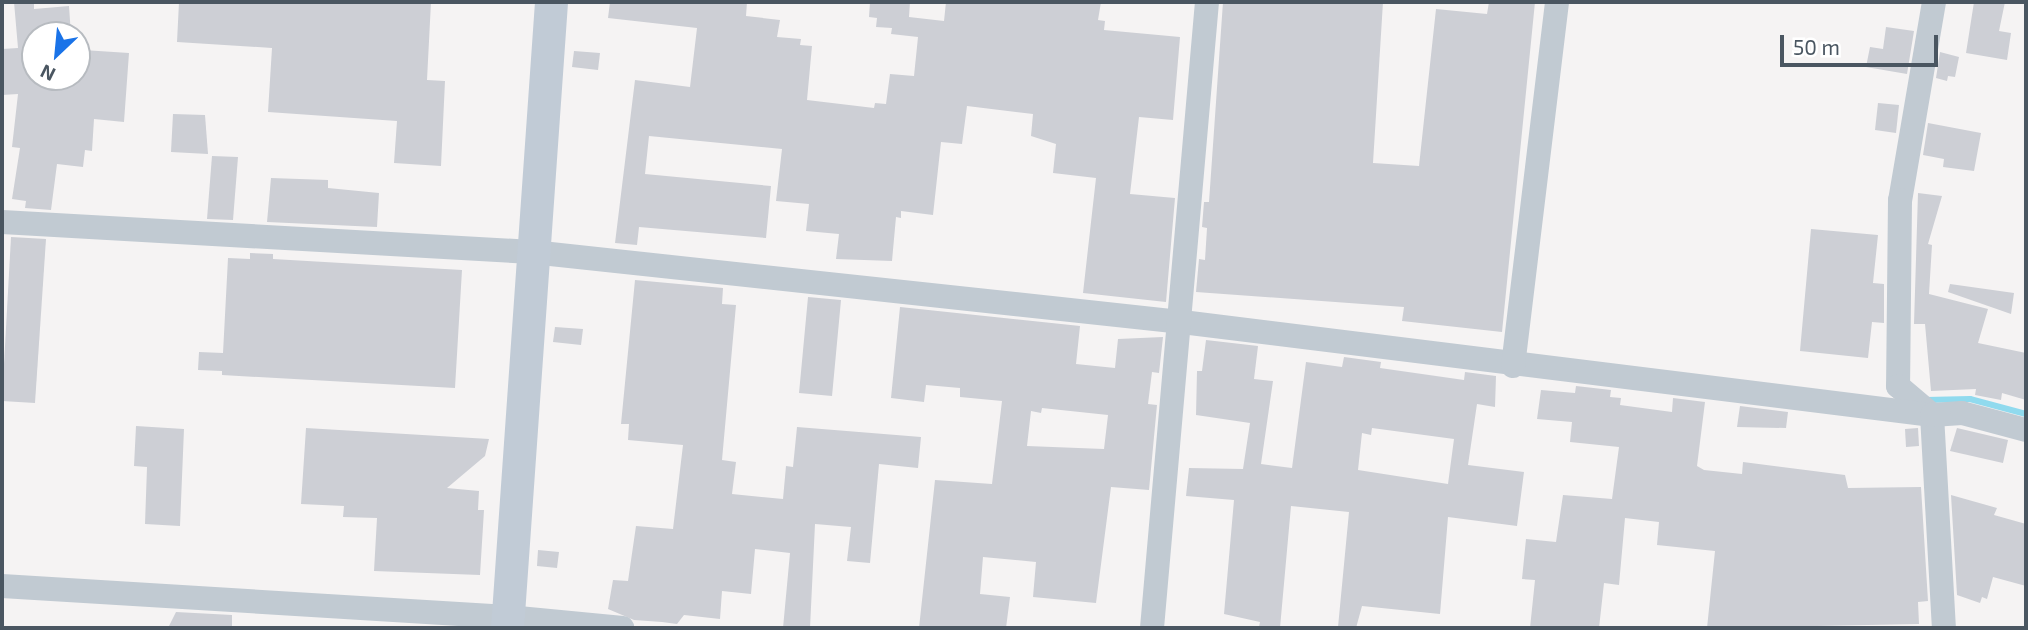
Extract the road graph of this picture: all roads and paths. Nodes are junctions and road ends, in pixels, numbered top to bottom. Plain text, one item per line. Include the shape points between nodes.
1 (551, 2) edge
2 (1207, 2) edge
3 (1557, 2) edge
4 (1934, 2) edge
5 (2, 222) edge
6 (532, 252) junction
7 (1182, 322) junction
8 (1513, 366) junction
9 (1932, 415) junction
10 (2026, 430) edge
11 (2, 586) edge
12 (508, 622) edge
13 (622, 628) edge
14 (1152, 628) edge
15 (1944, 628) edge

1 - 6 street
2 - 7 street
3 - 8 street
4 - 9 street via 1900,200 1898,264 1898,386
5 - 6 street
6 - 7 street
6 - 12 street
7 - 8 street
7 - 14 street
8 - 9 street
9 - 10 street via 1962,413
9 - 15 street
11 - 12 street
12 - 13 street

